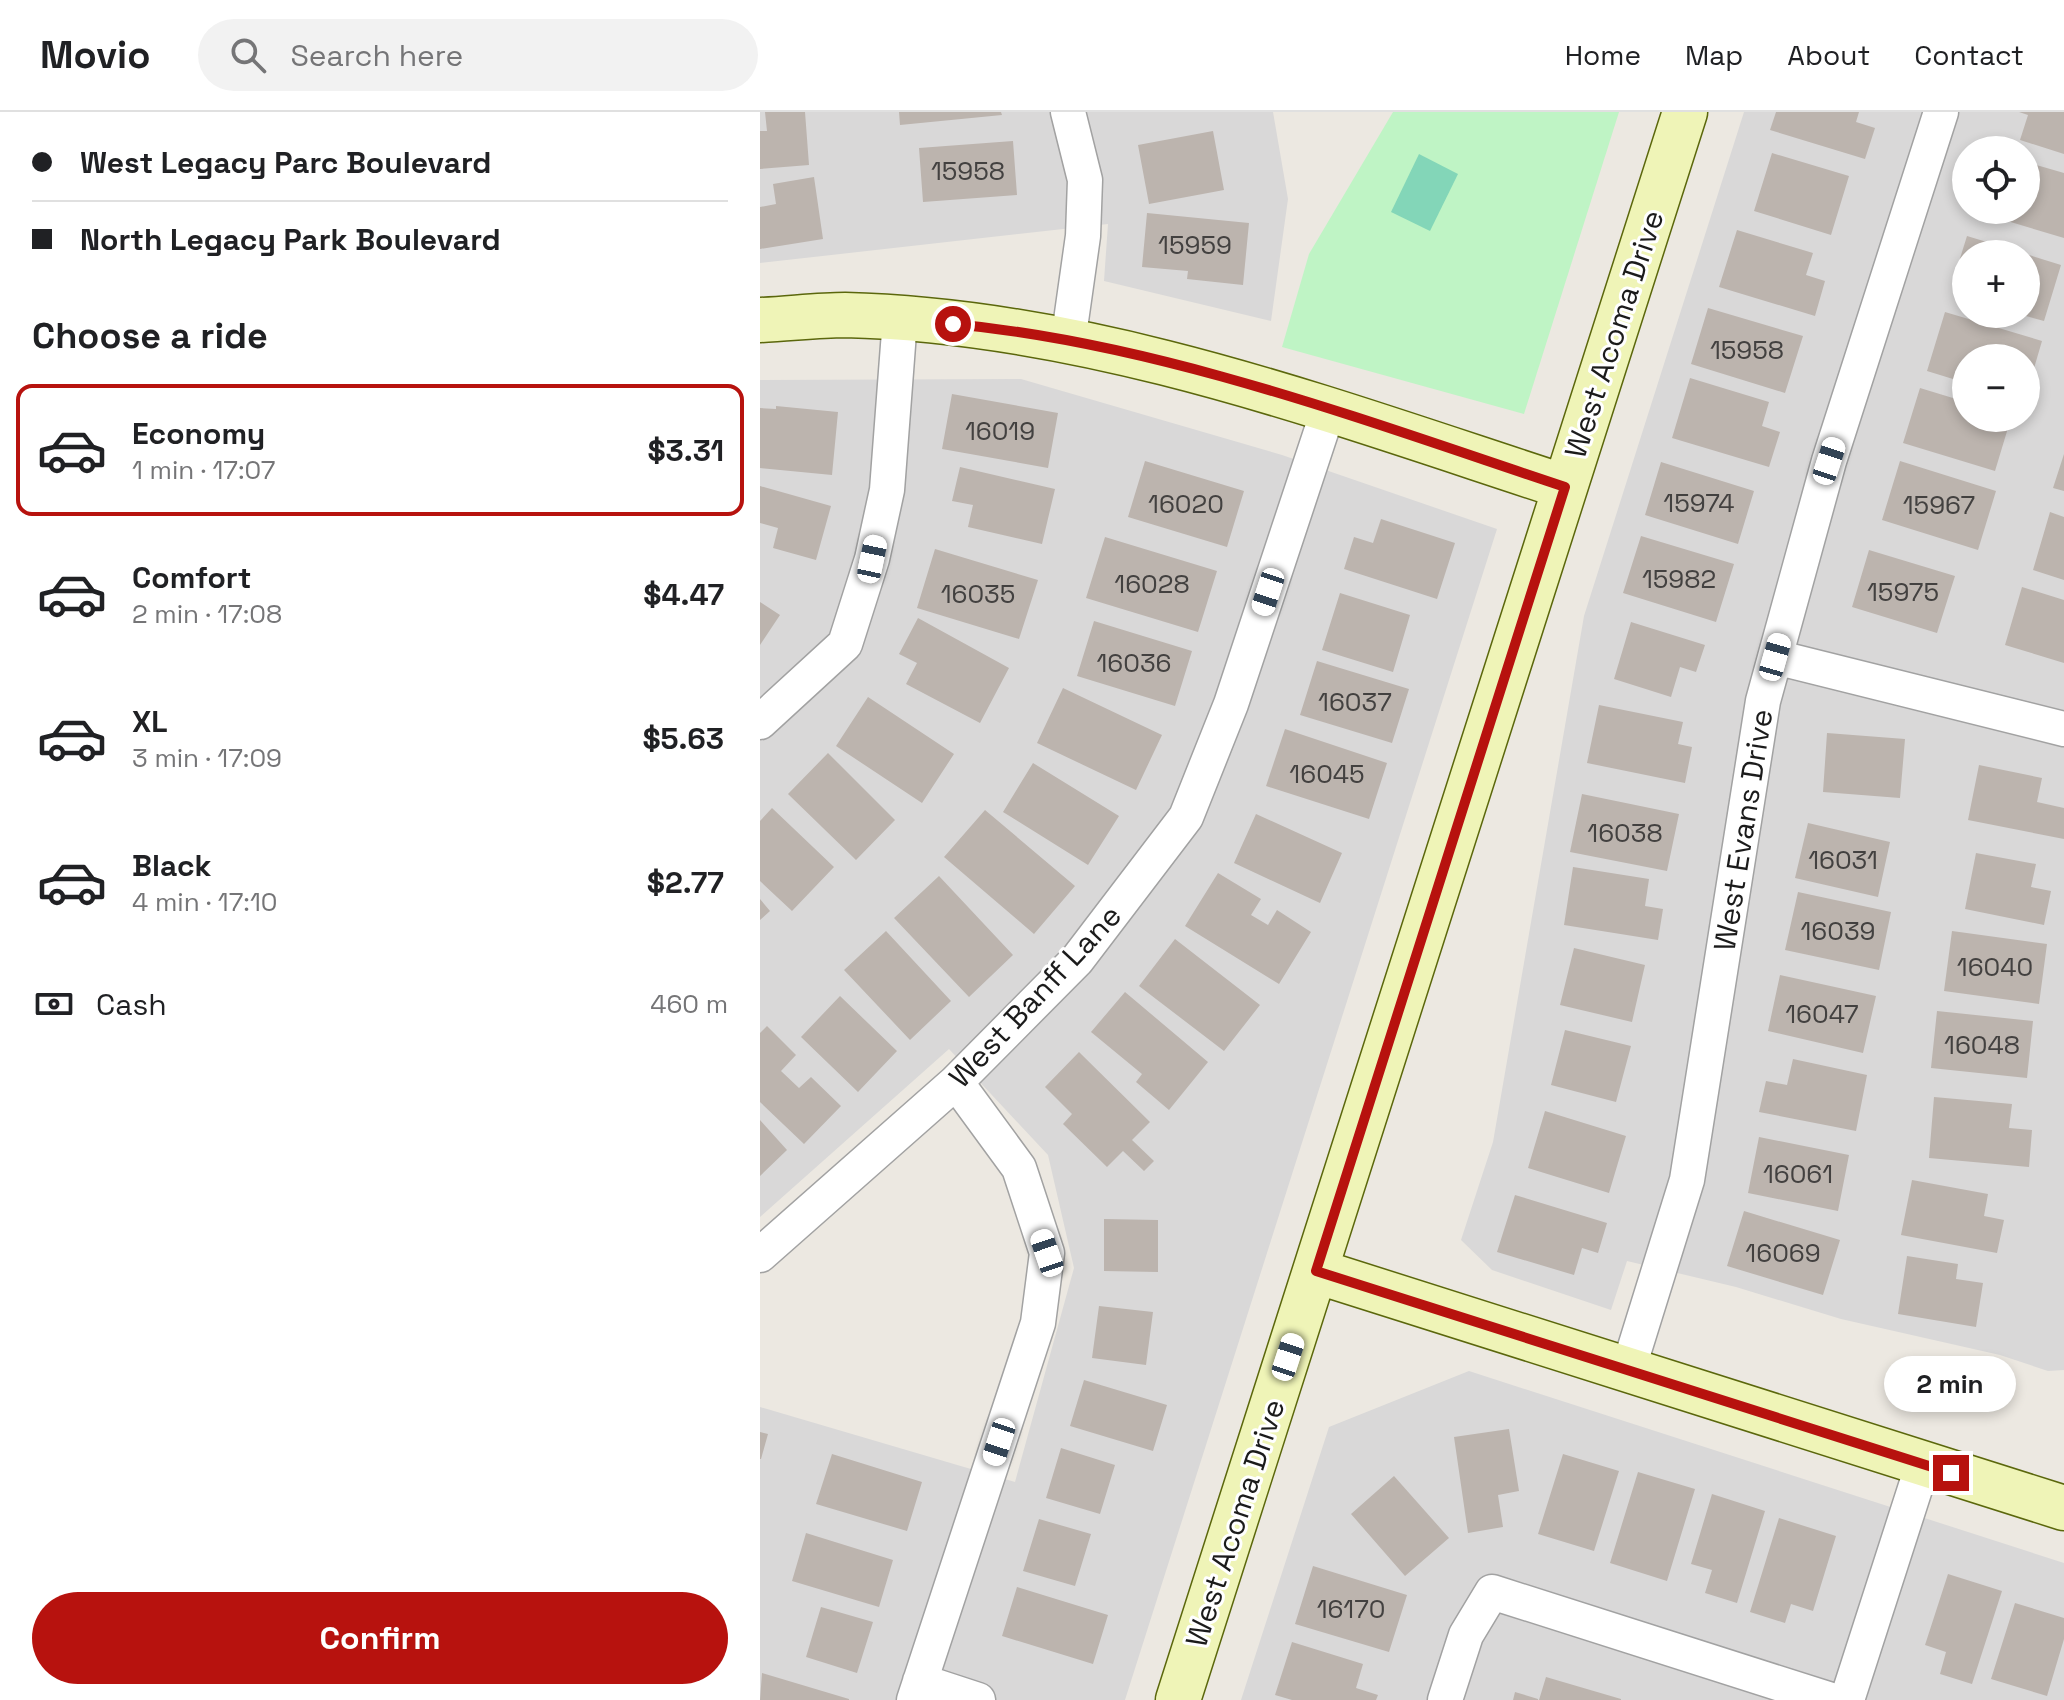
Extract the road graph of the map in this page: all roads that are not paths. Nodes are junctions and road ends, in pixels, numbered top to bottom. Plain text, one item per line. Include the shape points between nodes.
1 (1068, 112) edge
2 (1685, 112) edge
3 (1941, 112) edge
4 (900, 319) junction
5 (760, 320) edge
6 (1068, 342) junction
7 (1328, 411) junction
8 (1565, 487) junction
9 (1775, 657) junction
10 (760, 722) edge
11 (2064, 729) edge
12 (956, 1082) junction
13 (760, 1255) edge
14 (1316, 1271) junction
15 (1628, 1370) junction
16 (1923, 1464) junction
17 (2064, 1508) edge
18 (917, 1690) edge
19 (978, 1700) edge
20 (1178, 1700) edge
21 (1445, 1700) edge
22 (1831, 1700) edge
23 (1847, 1700) edge

1 - 6 street via 1085,180
2 - 8 street, West Acoma Drive
3 - 9 street, West Evans Drive via 1829,461
4 - 5 street via 843,315
4 - 6 street via 1006,329
4 - 10 street via 887,490 845,644
6 - 7 street via 1162,362
7 - 8 street
7 - 12 street, West Banff Lane via 1231,704 1186,817 1077,960
8 - 14 street, West Acoma Drive
9 - 11 street
9 - 15 street, West Evans Drive via 1763,701 1687,1180
12 - 13 street, West Banff Lane
12 - 18 street via 1019,1168 1047,1253 1038,1323
14 - 15 street
14 - 20 street, West Acoma Drive
15 - 16 street
16 - 17 street
16 - 23 street
18 - 19 street
21 - 22 street via 1466,1635 1492,1592

